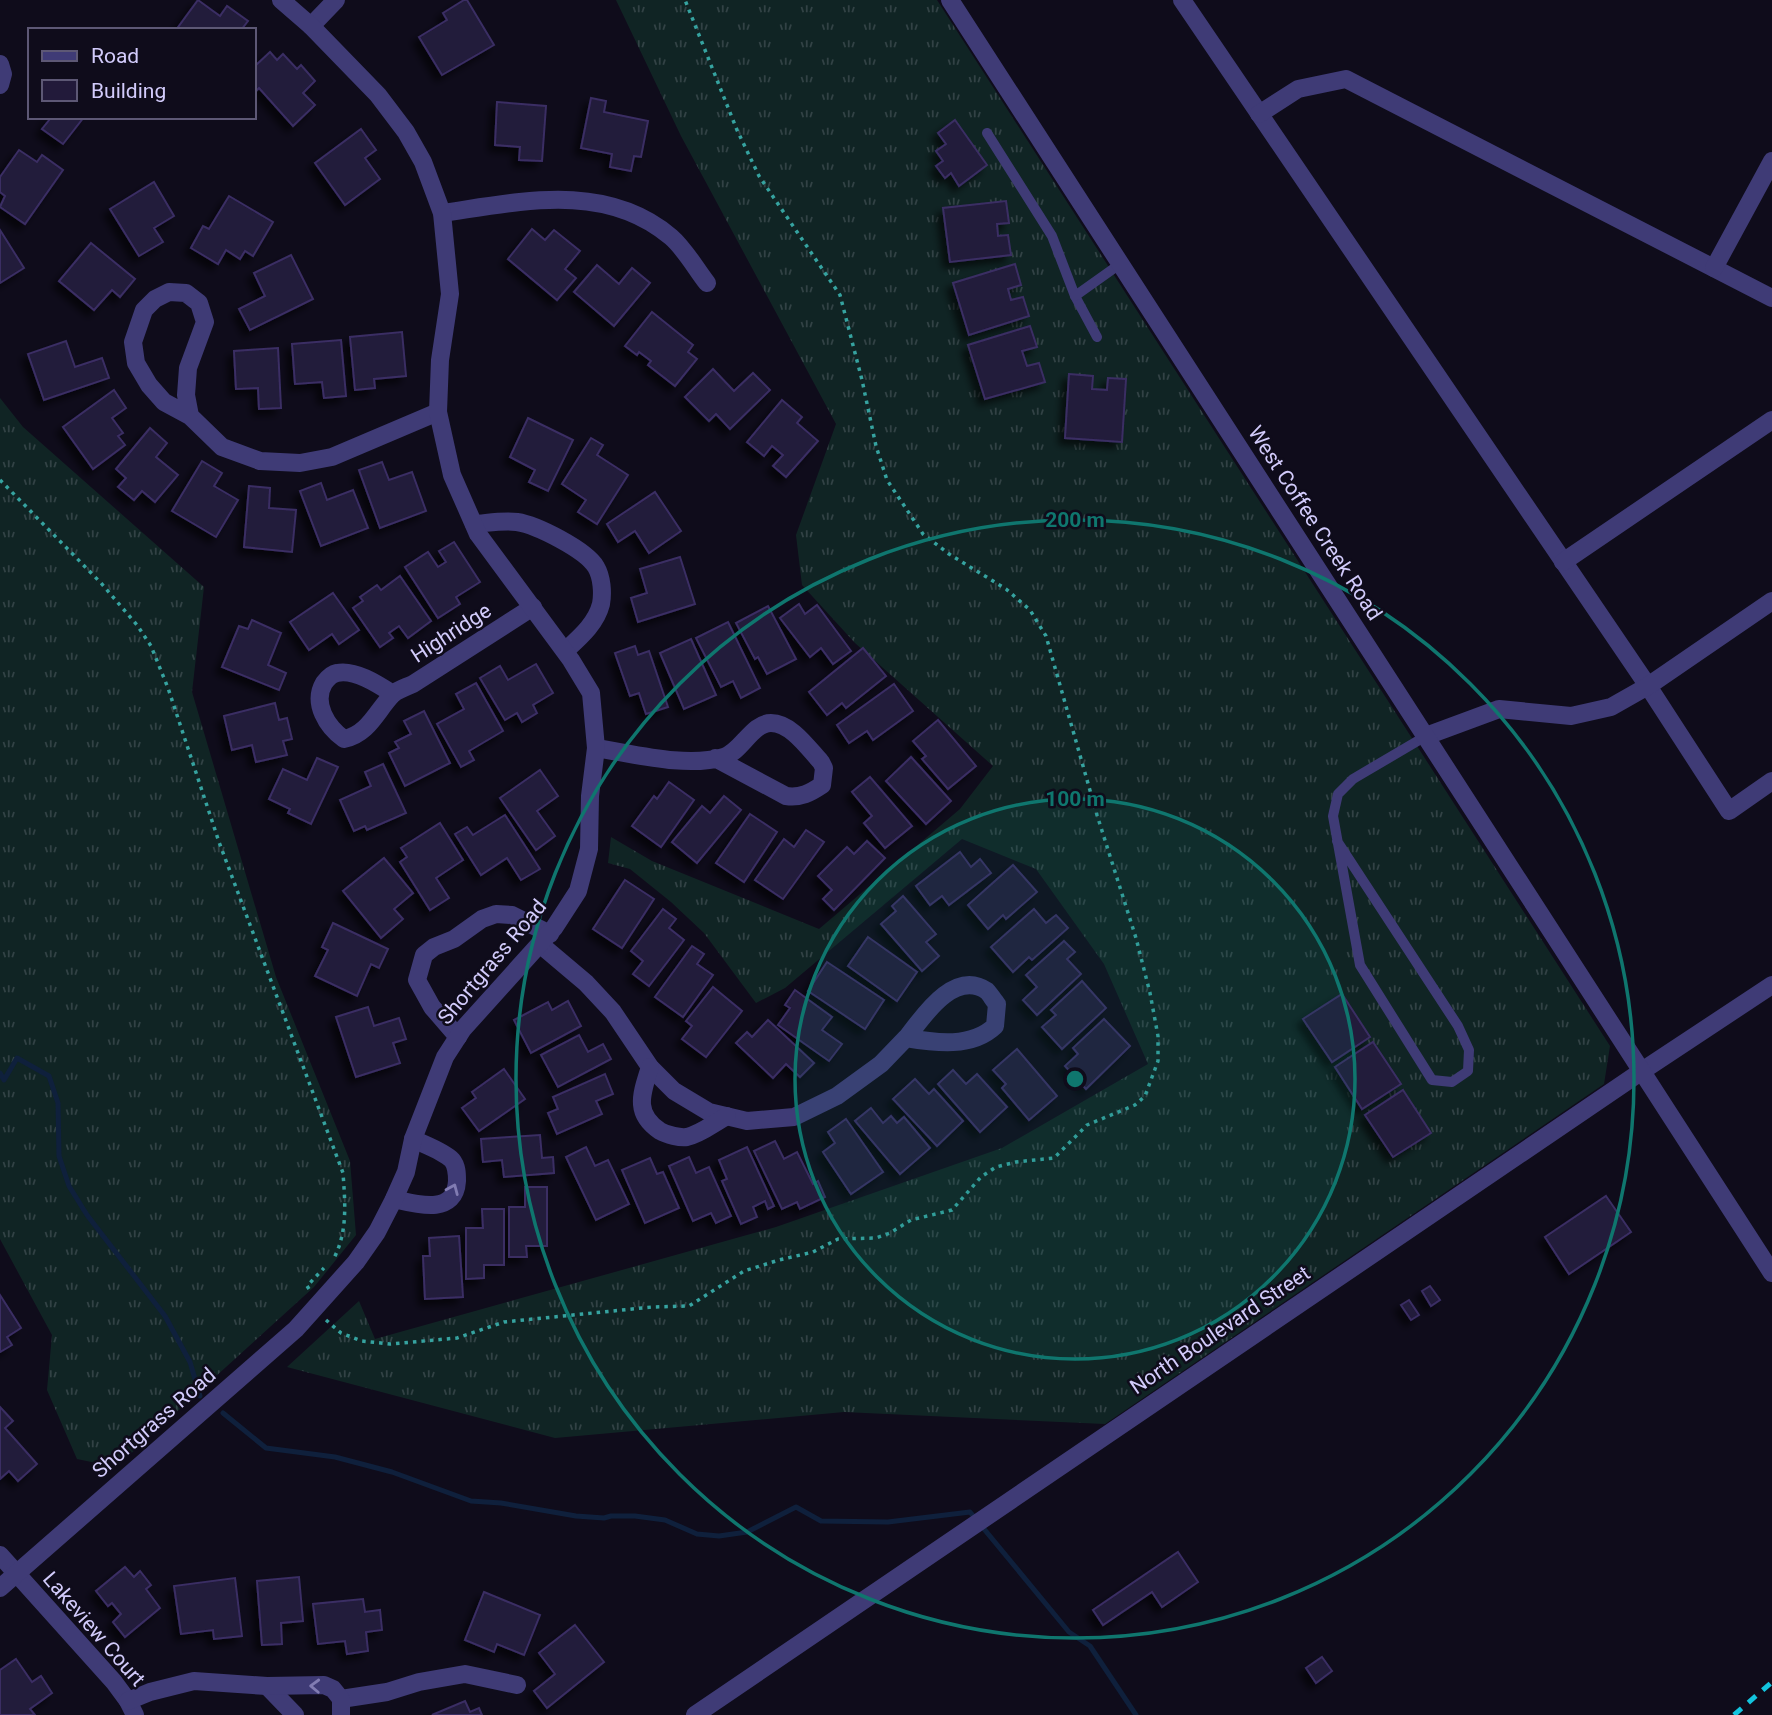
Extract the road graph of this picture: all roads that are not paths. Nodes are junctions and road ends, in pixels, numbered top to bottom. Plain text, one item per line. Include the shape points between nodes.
1 (281, 0) edge
2 (336, 0) edge
3 (950, 0) edge
4 (1182, 0) edge
5 (311, 26) junction
6 (0, 64) edge
7 (0, 85) edge
8 (1259, 114) junction
9 (987, 133) dead end
10 (1772, 161) edge
11 (442, 213) junction
12 (1120, 264) junction
13 (1714, 268) junction
14 (707, 284) dead end
15 (1075, 296) junction
16 (1772, 298) edge
17 (1097, 337) dead end
18 (438, 412) junction
19 (190, 416) junction
20 (1772, 419) edge
21 (474, 524) junction
22 (1563, 562) junction
23 (1772, 601) edge
24 (533, 607) junction
25 (565, 651) junction
26 (1648, 686) junction
27 (393, 694) dead end
28 (1426, 736) junction
29 (596, 748) junction
30 (715, 758) junction
31 (1772, 781) edge
32 (1337, 841) junction
33 (546, 939) junction
34 (1772, 985) edge
35 (458, 1037) junction
36 (906, 1038) junction
37 (650, 1067) junction
38 (1642, 1071) junction
39 (727, 1116) junction
40 (414, 1139) junction
41 (394, 1199) junction
42 (1772, 1273) edge
43 (0, 1555) edge
44 (16, 1574) junction
45 (0, 1588) edge
46 (517, 1685) dead end
47 (267, 1686) junction
48 (341, 1707) edge
49 (132, 1708) edge
50 (295, 1715) edge
51 (695, 1715) edge

1 - 5 street, Shortgrass Road
2 - 5 street
3 - 12 street, West Coffee Creek Road
4 - 8 street
5 - 11 street, Shortgrass Road via 378,95 406,132 424,162
6 - 7 street
8 - 13 street via 1298,89 1346,79
8 - 22 street
9 - 15 lane via 1052,236
10 - 13 street
11 - 14 street via 547,198 639,214 673,238
11 - 18 street, Shortgrass Road via 450,294
12 - 15 lane
12 - 28 street, West Coffee Creek Road
13 - 16 street
15 - 17 lane
18 - 19 street via 332,457 300,463 260,461 222,447
18 - 21 street, Shortgrass Road via 452,475
19 - 19 street via 164,402 135,363 133,342 144,310 169,292 186,293 199,303 205,322 188,368
20 - 22 street
21 - 24 street, Shortgrass Road
21 - 25 street via 531,525 587,557 596,568 602,585 601,605 591,625
22 - 26 street
23 - 26 street
24 - 25 street, Shortgrass Road
24 - 27 street, Highridge
25 - 29 street, Shortgrass Road via 591,693
26 - 28 street via 1598,710 1571,716 1499,709
26 - 31 street via 1729,811
28 - 32 lane via 1353,779 1339,794 1333,816
28 - 38 street, West Coffee Creek Road
29 - 30 street via 692,762
29 - 33 street, Shortgrass Road via 589,849 578,891
30 - 30 street via 727,756 759,727 783,725 821,761 822,785 810,793 786,796
32 - 32 lane via 1360,965 1432,1080 1452,1082 1468,1071 1469,1050 1458,1026
33 - 35 street, Shortgrass Road
33 - 35 street via 512,915 496,914 424,955 417,980 432,1007
33 - 37 street via 613,1012
34 - 38 street, North Boulevard Street
35 - 40 street, Shortgrass Road via 445,1057
36 - 36 street via 949,991 974,987 987,992 997,1004 995,1026 974,1041
36 - 39 street via 881,1064 837,1096 794,1117 747,1121
37 - 39 street via 674,1091 709,1112
37 - 39 street via 642,1094 643,1111 647,1121 664,1133 685,1138
38 - 42 street, West Coffee Creek Road
38 - 51 street, North Boulevard Street
40 - 41 street, Shortgrass Road
41 -> 40 street via 438,1205 446,1202 457,1186 452,1160
41 - 44 street, Shortgrass Road via 356,1262 296,1329
43 - 44 street, Lakeview Court
44 - 45 street, Shortgrass Road
44 - 49 street, Lakeview Court
46 - 48 street via 465,1674 419,1682
48 -> 47 street via 333,1689 324,1685
47 - 49 street via 194,1681 150,1692
47 - 50 street

